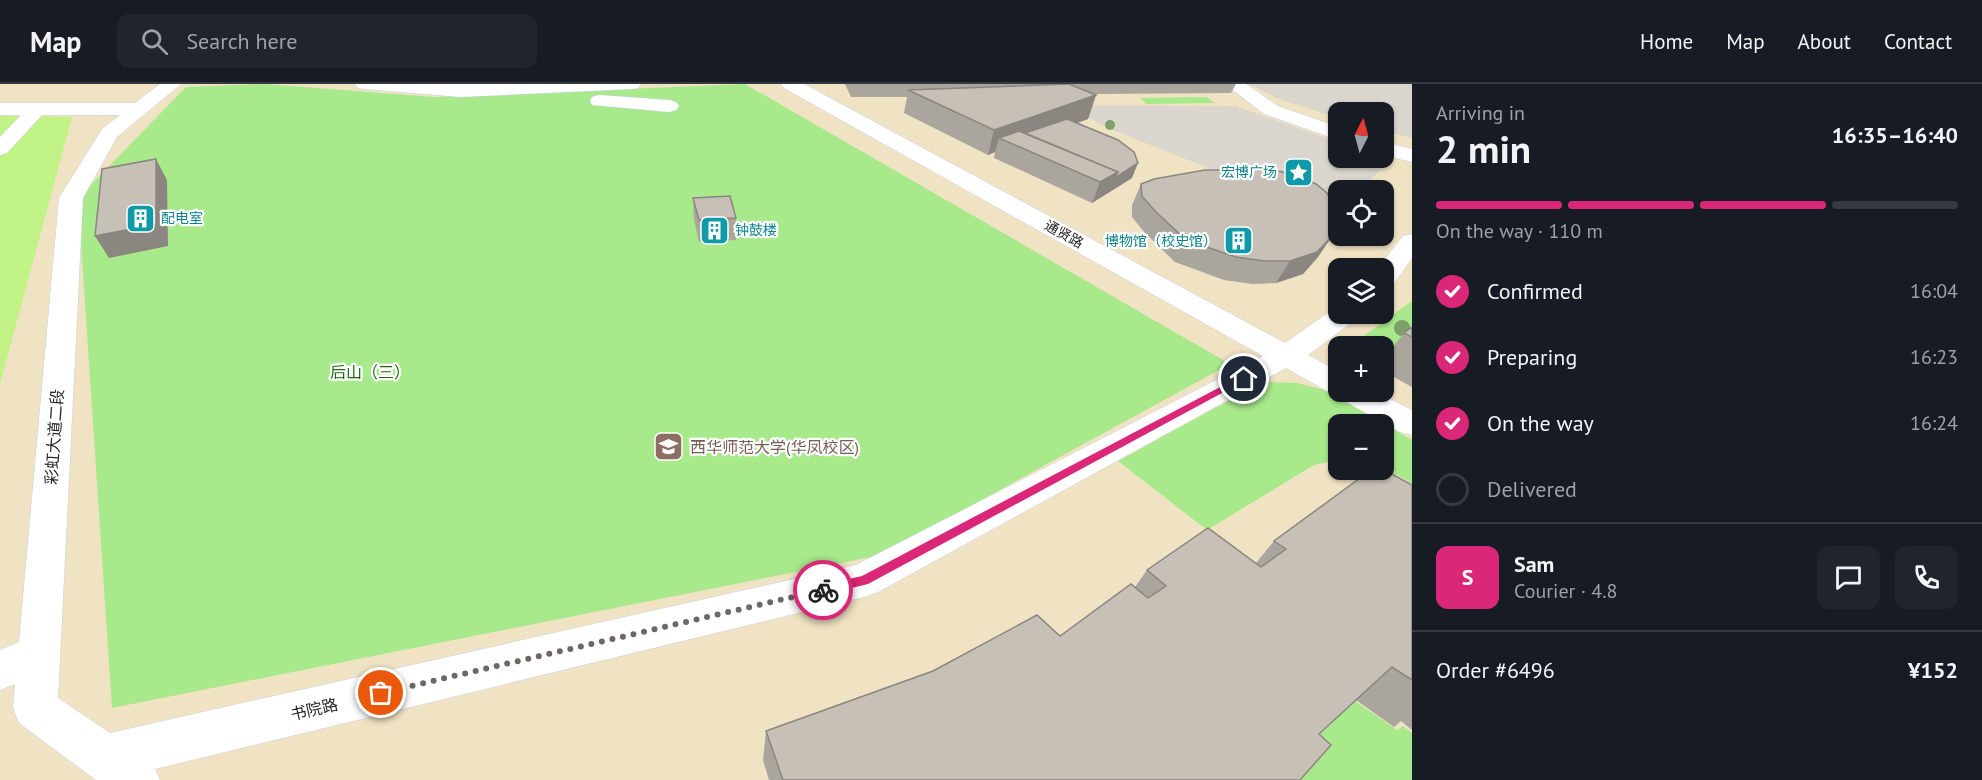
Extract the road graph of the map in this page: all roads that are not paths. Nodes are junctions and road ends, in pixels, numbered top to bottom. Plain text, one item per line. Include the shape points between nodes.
1 (172, 84) edge
2 (364, 84) edge
3 (632, 84) edge
4 (790, 84) edge
5 (1234, 84) edge
6 (460, 91) junction
7 (669, 106) dead end
8 (0, 109) edge
9 (139, 109) junction
10 (36, 110) junction
11 (1328, 130) edge
12 (0, 150) edge
13 (1394, 151) edge
14 (1412, 156) edge
15 (1412, 241) edge
16 (1394, 265) edge
17 (1331, 324) edge
18 (1286, 356) junction
19 (1328, 379) edge
20 (1371, 402) edge
21 (1412, 424) edge
22 (39, 654) junction
23 (0, 670) edge
24 (105, 758) junction
25 (136, 780) edge

1 - 9 street, 彩虹大道二段
2 - 6 street
3 - 6 street
4 - 18 street, 通贤路
5 - 11 street via 1271,110
6 - 7 street
8 - 10 street
9 - 10 street
9 - 22 street, 彩虹大道二段 via 109,133 70,198
10 - 12 street
13 - 14 street
15 - 16 street
17 - 18 street, 书院路
18 - 19 street, 通贤路
18 - 24 street, 书院路 via 864,580
20 - 21 street
22 - 23 street
22 - 24 street, 彩虹大道二段 via 35,708
24 - 25 street, 彩虹大道二段

